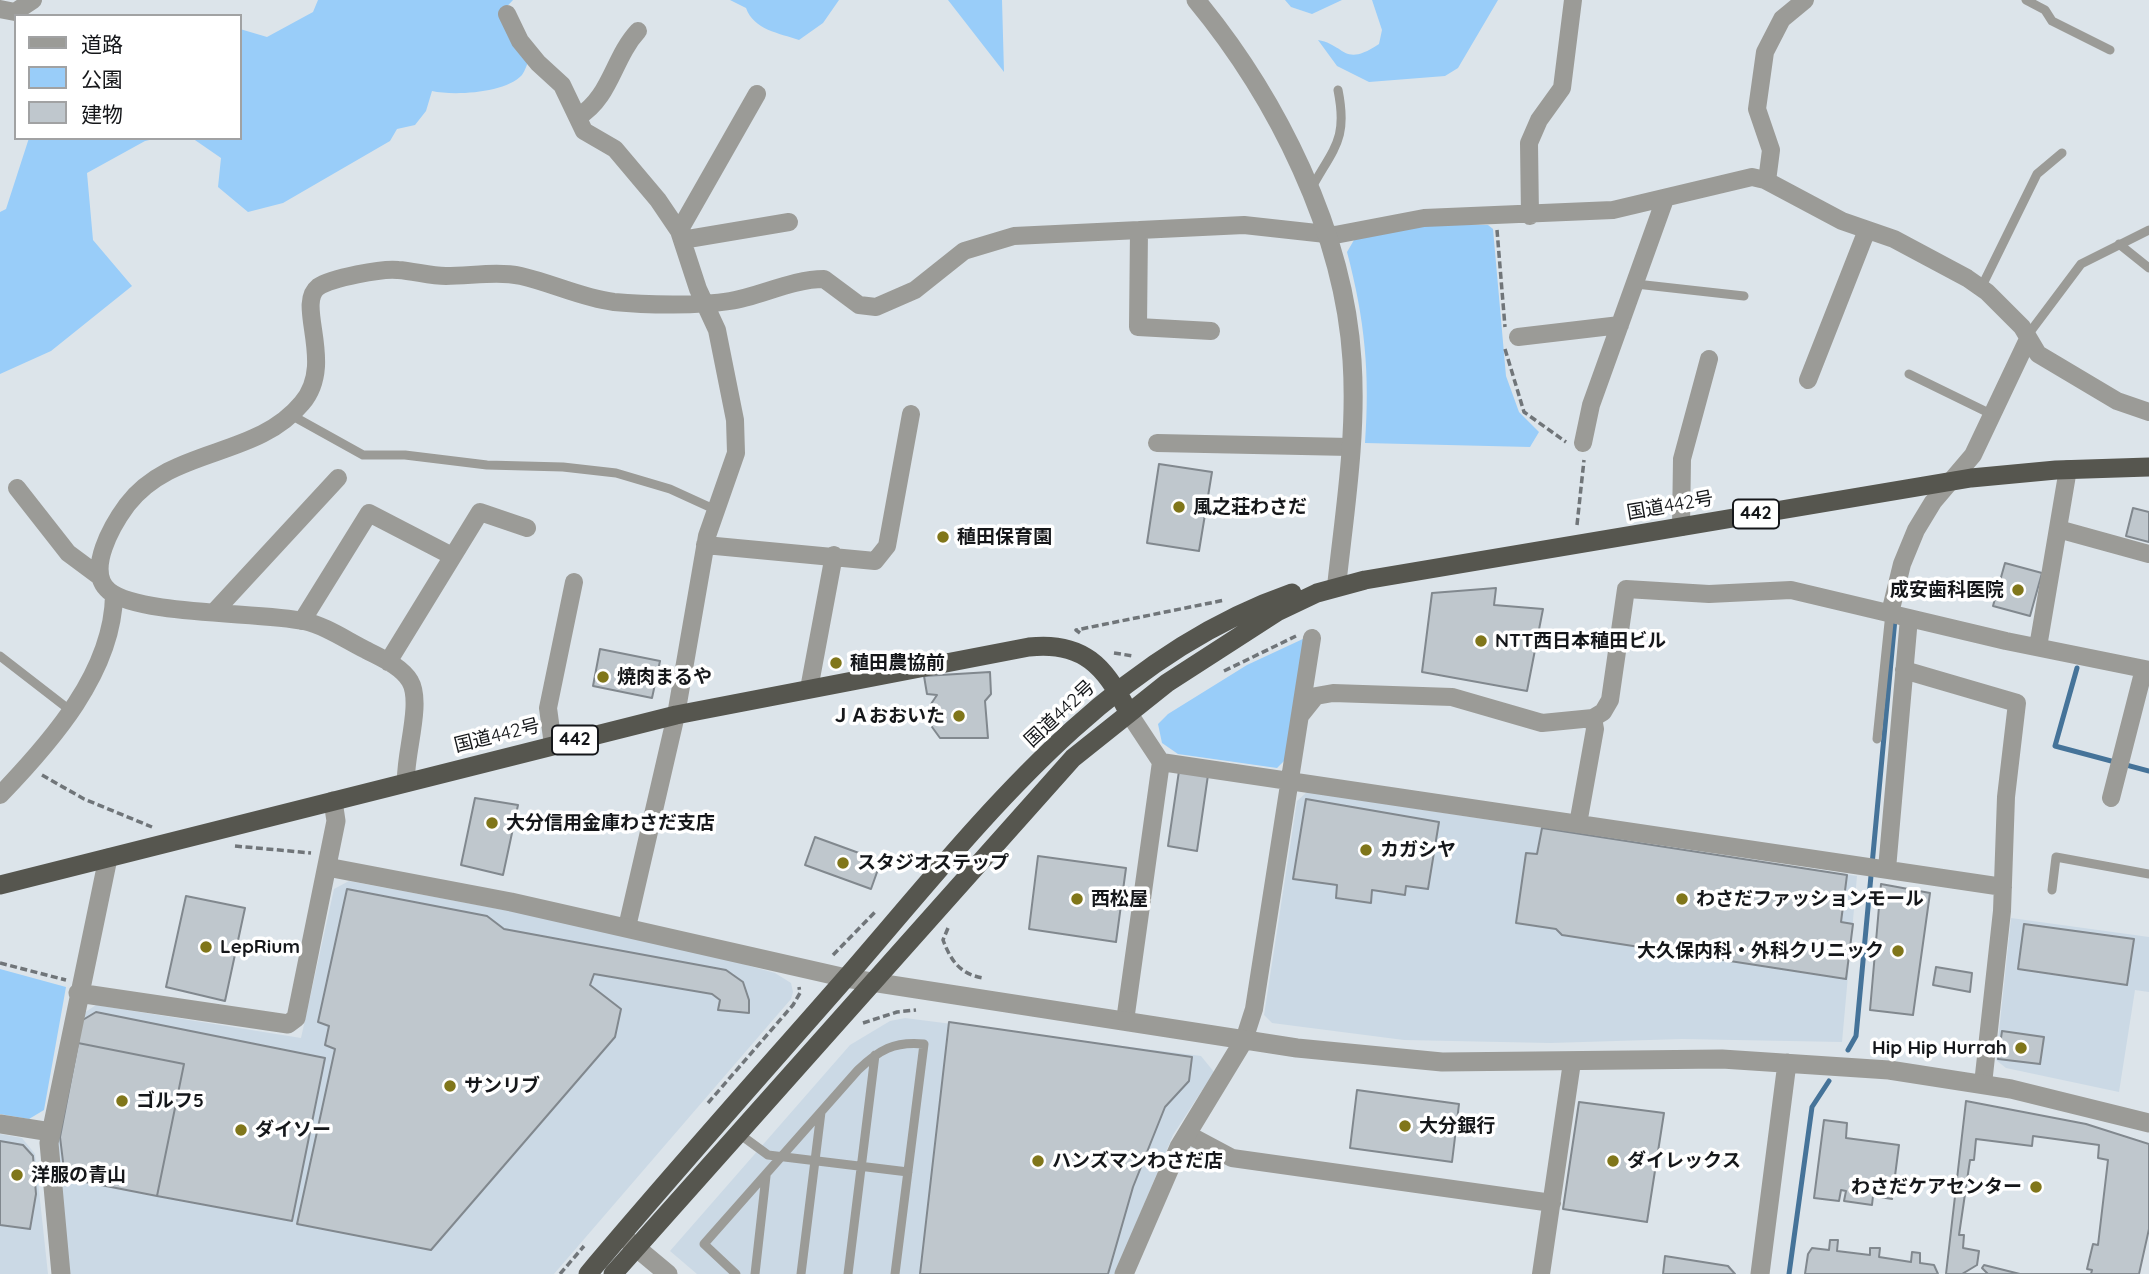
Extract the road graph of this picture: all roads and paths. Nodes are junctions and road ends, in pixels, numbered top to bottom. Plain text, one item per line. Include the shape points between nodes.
1 (33, 0) edge
2 (1196, 0) edge
3 (1573, 0) edge
4 (1805, 0) edge
5 (2026, 0) edge
6 (0, 9) edge
7 (507, 14) dead end
8 (638, 31) dead end
9 (2110, 50) dead end
10 (1338, 90) dead end
11 (757, 94) dead end
12 (578, 117) junction
13 (2062, 153) dead end
14 (1767, 181) junction
15 (1310, 191) junction
16 (1665, 199) junction
17 (1496, 216) junction
18 (1530, 216) junction
19 (789, 222) dead end
20 (1139, 230) junction
21 (1867, 230) junction
22 (2149, 230) edge
23 (1325, 235) junction
24 (680, 236) junction
25 (2119, 244) junction
26 (2149, 268) edge
27 (1636, 284) junction
28 (1981, 288) junction
29 (1744, 296) dead end
30 (704, 302) junction
31 (1620, 325) junction
32 (1210, 331) dead end
33 (1509, 336) junction
34 (2027, 337) junction
35 (1709, 359) dead end
36 (1909, 374) dead end
37 (1808, 380) dead end
38 (2149, 412) edge
39 (911, 414) dead end
40 (291, 415) junction
41 (1994, 415) junction
42 (1157, 443) dead end
43 (1350, 447) junction
44 (1580, 447) junction
45 (2149, 467) edge
46 (2068, 469) junction
47 (338, 478) dead end
48 (1950, 482) junction
49 (17, 488) dead end
50 (716, 510) junction
51 (1681, 527) junction
52 (527, 528) dead end
53 (2058, 529) junction
54 (705, 545) junction
55 (1576, 545) junction
56 (2149, 554) edge
57 (834, 555) junction
58 (452, 556) junction
59 (99, 576) junction
60 (1365, 580) junction
61 (574, 582) dead end
62 (1337, 582) junction
63 (114, 595) junction
64 (1236, 598) dead end
65 (215, 611) junction
66 (1890, 613) junction
67 (1909, 618) junction
68 (302, 621) junction
69 (1085, 636) dead end
70 (1306, 637) joint
71 (2038, 646) junction
72 (1111, 652) dead end
73 (0, 656) edge
74 (1119, 656) dead end
75 (388, 662) junction
76 (2147, 669) edge
77 (1904, 670) junction
78 (1222, 672) dead end
79 (809, 689) junction
80 (1118, 691) junction
81 (71, 711) junction
82 (1128, 712) junction
83 (676, 715) junction
84 (1300, 716) junction
85 (1593, 718) junction
86 (1877, 739) dead end
87 (553, 746) junction
88 (1161, 762) junction
89 (1289, 781) junction
90 (406, 783) junction
91 (0, 795) edge
92 (2111, 798) dead end
93 (333, 801) junction
94 (1578, 824) junction
95 (108, 858) junction
96 (327, 867) junction
97 (1887, 869) junction
98 (2149, 874) edge
99 (0, 885) edge
100 (2003, 887) junction
101 (2052, 890) dead end
102 (949, 925) dead end
103 (627, 927) junction
104 (0, 962) edge
105 (846, 978) junction
106 (990, 979) dead end
107 (798, 982) dead end
108 (873, 982) junction
109 (73, 987) junction
110 (1125, 1021) junction
111 (1244, 1040) junction
112 (875, 1055) junction
113 (1572, 1062) junction
114 (1787, 1063) junction
115 (1983, 1084) junction
116 (702, 1110) dead end
117 (821, 1112) junction
118 (2149, 1123) edge
119 (0, 1125) edge
120 (51, 1132) junction
121 (738, 1133) junction
122 (1187, 1134) junction
123 (782, 1157) junction
124 (815, 1161) junction
125 (861, 1167) junction
126 (908, 1172) junction
127 (766, 1176) junction
128 (1552, 1203) junction
129 (628, 1241) junction
130 (586, 1244) dead end
131 (61, 1274) edge
132 (561, 1274) edge
133 (588, 1274) edge
134 (613, 1274) edge
135 (668, 1274) edge
136 (736, 1274) edge
137 (755, 1274) edge
138 (802, 1274) edge
139 (848, 1274) edge
140 (895, 1274) edge
141 (1124, 1274) edge
142 (1541, 1274) edge
143 (1760, 1274) edge

1 - 6 street via 15,12
2 - 15 street via 1254,80
3 - 18 street via 1562,88 1535,127 1527,152
4 - 14 street via 1782,19 1762,62 1758,109 1771,150
5 - 9 lane via 2061,26
7 - 12 street via 532,56 562,85
8 - 12 street via 624,47 599,100
10 - 15 lane via 1343,132
11 - 24 street
12 - 24 street via 584,131 615,149 658,200
13 - 28 lane via 2037,174
14 - 16 street via 1746,177
14 - 21 street
15 - 23 street
16 - 18 street via 1613,210
16 - 27 street
17 - 18 street
17 - 23 street via 1424,218
17 - 33 path
19 - 24 street
20 - 23 street via 1244,225
20 - 30 street via 998,239 964,251 915,290 876,307 859,305 824,279 736,300
20 - 32 street via 1138,327
21 - 28 street via 1904,244
21 - 37 street
22 - 25 lane
23 - 43 street via 1350,341
24 - 30 street
25 - 26 lane
25 - 34 lane via 2072,272
27 - 29 lane
27 - 31 street
28 - 34 street
30 - 40 street via 614,302 510,275 446,276 390,269 326,283 313,292 310,304 318,365 315,382
30 - 50 street via 717,330 736,437 733,465
31 - 33 street
31 - 44 street
33 - 44 path via 1507,363 1524,412 1556,438
34 - 38 street via 2038,354 2071,375 2117,401
34 - 41 street
35 - 51 street via 1681,468
36 - 41 lane
39 - 57 street via 884,552 870,562
40 - 50 lane via 363,455 625,474
40 - 59 street via 251,442 196,458 151,481 114,525
41 - 48 street via 1973,456
42 - 43 street
43 - 62 street
44 - 55 path
45 - 46 highway, 国道442号 / 442
46 - 48 highway, 国道442号 / 442
46 - 53 street
47 - 65 street
48 - 51 highway, 国道442号 / 442
48 - 66 street via 1909,544
49 - 59 street via 68,553
50 - 54 street
51 - 55 highway, 国道442号 / 442
52 - 58 street via 480,512
53 - 56 street
53 - 71 street
54 - 57 street
54 - 83 street
55 - 60 highway, 国道442号 / 442
57 - 79 street
58 - 68 street via 369,513
58 - 75 street
59 - 63 street
60 - 62 highway, 国道442号 / 442
60 - 82 highway, 国道442号 / 442 via 1317,593 1277,612
61 - 87 street via 548,708
62 - 80 highway, 国道442号 / 442 via 1304,589 1226,620
63 - 65 street via 162,608
63 - 81 street via 110,632 86,690
64 - 69 path via 1076,630
65 - 68 street
66 - 67 street
66 - 85 street via 1791,590 1709,594 1626,589 1610,700
66 - 86 lane
67 - 71 street
67 - 77 street
68 - 75 street via 322,626
70 - 78 path via 1295,636
70 - 84 street
71 - 76 street
72 - 74 path
73 - 81 lane
75 - 90 street via 402,671 414,691
76 - 92 street
77 - 97 street
77 - 100 street via 2017,703 2006,797
79 - 80 highway, 国道442号 / 442 via 1021,648 1054,646 1083,654
79 - 83 highway, 国道442号 / 442
80 - 82 highway, 国道442号 / 442
80 - 105 highway, 国道442号 / 442 via 1005,797
81 - 91 street
82 - 88 street
82 - 108 highway, 国道442号 / 442 via 1073,758
83 - 87 highway, 国道442号 / 442
83 - 103 street
84 - 85 street via 1317,696 1334,693 1452,697 1535,723
84 - 89 street
85 - 94 street via 1595,729
87 - 90 highway, 国道442号 / 442
88 - 89 street
88 - 110 street
89 - 94 street
89 - 111 street via 1254,1009
90 - 93 highway, 国道442号 / 442
93 - 95 highway, 国道442号 / 442
93 - 96 street via 336,821
94 - 97 street
95 - 99 highway, 国道442号 / 442
95 - 109 street
96 - 103 street
96 - 109 street via 299,1011 288,1024
97 - 100 street
98 - 101 lane via 2056,857
100 - 115 street
102 - 106 path via 943,940 957,967 966,974
103 - 105 street
104 - 109 path
105 - 108 street
105 - 129 highway, 国道442号 / 442
107 - 116 path via 800,993 793,1004
108 - 110 street
108 - 121 highway, 国道442号 / 442
109 - 120 street
110 - 111 street
111 - 113 street via 1420,1061
111 - 122 street
112 - 117 lane
112 - 125 lane
112 - 126 lane via 894,1044 924,1044
113 - 114 street via 1722,1059
113 - 128 street
114 - 115 street via 1911,1072
114 - 143 street
115 - 118 street
117 - 123 lane
117 - 124 lane
119 - 120 street
120 - 131 street
121 - 123 lane via 761,1152
121 - 129 highway, 国道442号 / 442
122 - 128 street via 1232,1158
122 - 141 street
123 - 124 lane
123 - 127 lane
124 - 125 lane
124 - 138 lane
125 - 126 lane
125 - 139 lane
126 - 140 lane
127 - 136 lane via 704,1244
127 - 137 lane
128 - 142 street
129 - 133 highway, 国道442号 / 442
129 - 134 highway, 国道442号 / 442
129 - 135 street
130 - 132 path

